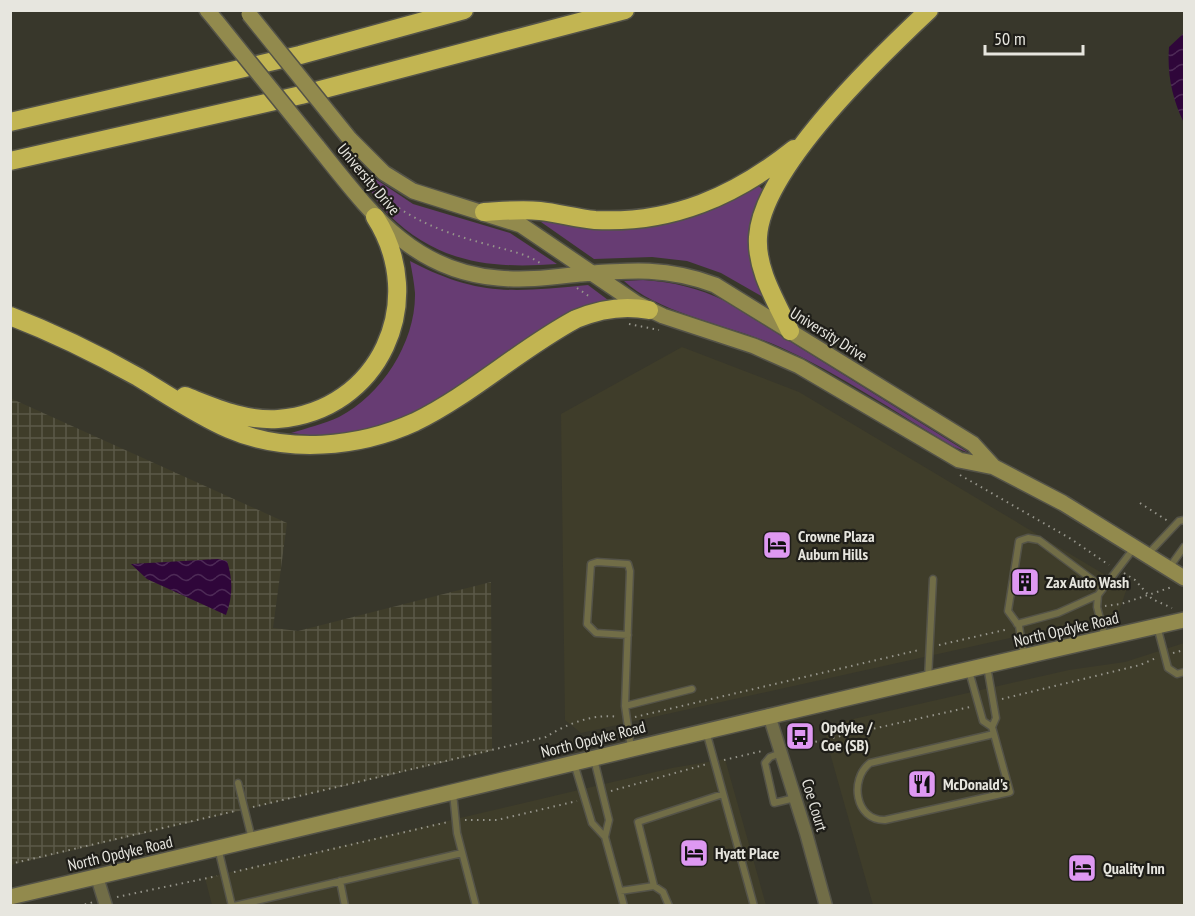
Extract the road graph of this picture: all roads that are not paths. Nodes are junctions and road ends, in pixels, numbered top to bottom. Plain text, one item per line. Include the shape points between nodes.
1 (464, 10) edge
2 (626, 10) edge
3 (929, 10) edge
4 (247, 12) edge
5 (212, 16) edge
6 (10, 122) edge
7 (810, 137) junction
8 (10, 161) edge
9 (484, 212) junction
10 (375, 217) junction
11 (593, 273) junction
12 (649, 310) junction
13 (10, 316) edge
14 (790, 331) junction
15 (136, 376) junction
16 (994, 467) junction
17 (1185, 519) edge
18 (1185, 547) edge
19 (1141, 552) junction
20 (1168, 568) junction
21 (933, 579) dead end
22 (1179, 582) edge
23 (1102, 587) junction
24 (1098, 595) junction
25 (1179, 614) edge
26 (1018, 625) junction
27 (1157, 626) junction
28 (628, 634) junction
29 (1105, 638) junction
30 (1024, 657) junction
31 (987, 666) junction
32 (969, 671) junction
33 (1185, 672) edge
34 (928, 680) junction
35 (692, 689) dead end
36 (625, 706) junction
37 (769, 715) junction
38 (706, 730) junction
39 (993, 731) junction
40 (631, 748) junction
41 (781, 751) junction
42 (593, 757) junction
43 (574, 762) junction
44 (238, 783) dead end
45 (453, 792) junction
46 (723, 794) junction
47 (795, 798) junction
48 (605, 837) junction
49 (252, 840) junction
50 (218, 848) junction
51 (462, 853) junction
52 (98, 877) junction
53 (340, 881) junction
54 (654, 886) junction
55 (620, 891) junction
56 (10, 897) edge
57 (105, 903) edge
58 (233, 906) edge
59 (345, 906) edge
60 (476, 906) edge
61 (624, 906) edge
62 (669, 906) edge
63 (754, 906) edge
64 (826, 906) edge

1 - 6 highway via 300,55
2 - 8 highway via 301,95
3 - 7 highway via 872,66
4 - 9 main road, University Drive, bridge via 378,169 413,191
5 - 10 main road, University Drive, bridge
7 - 9 highway via 740,188 676,213 608,220 541,211
7 - 14 highway via 772,190 762,212 758,237 765,278
9 - 11 main road, University Drive via 534,232
10 - 11 main road, University Drive via 427,258 464,272 518,279
10 - 15 highway via 395,259 398,305 391,334 378,360 346,393 306,413 279,419 252,418 224,412
11 - 12 main road, University Drive
11 - 14 main road, University Drive via 651,270 692,277 730,292
12 - 15 highway via 622,307 576,319 430,414 385,434 346,442 292,444 245,435 204,418
12 - 16 main road, University Drive via 792,362 959,460
13 - 15 highway
14 - 16 main road, University Drive via 974,444
16 - 19 main road, University Drive
17 - 19 lane
18 - 20 lane
19 - 20 main road, University Drive
19 - 23 lane
20 - 22 main road, University Drive
21 - 34 lane
23 - 24 lane
23 - 26 lane via 1039,540 1023,538 1016,547 1008,606
24 - 26 lane
24 - 29 lane
25 - 27 main road, North Opdyke Road
26 - 30 lane
27 - 29 main road, North Opdyke Road
27 - 33 lane via 1168,669
28 - 28 lane via 628,564 591,564 587,624 596,633
28 - 36 lane
29 - 30 main road, North Opdyke Road
30 - 31 main road, North Opdyke Road
31 - 32 main road, North Opdyke Road
31 - 39 lane via 996,718
32 - 34 main road, North Opdyke Road
32 - 39 lane via 983,721
34 - 37 main road, North Opdyke Road
35 - 36 lane
36 - 40 lane
37 - 38 main road, North Opdyke Road
37 - 41 street, Coe Court
38 - 40 main road, North Opdyke Road
38 - 46 lane
39 - 39 lane via 870,763 858,778 862,811 869,818 885,820 1010,792
40 - 42 main road, North Opdyke Road
41 - 47 street, Coe Court
41 - 47 lane via 765,763 774,803
42 - 43 main road, North Opdyke Road
42 - 48 lane via 609,820
43 - 45 main road, North Opdyke Road
43 - 48 lane via 592,823
44 - 49 lane
45 - 49 main road, North Opdyke Road
45 - 51 lane
46 - 54 lane via 638,822
46 - 63 lane
47 - 64 street, Coe Court
48 - 55 lane
49 - 50 main road, North Opdyke Road
50 - 52 main road, North Opdyke Road
50 - 58 lane
51 - 53 lane
51 - 60 lane
52 - 56 main road, North Opdyke Road
52 - 57 street
53 - 58 lane
53 - 59 lane
54 - 55 lane
54 - 62 lane via 663,892
55 - 61 lane

